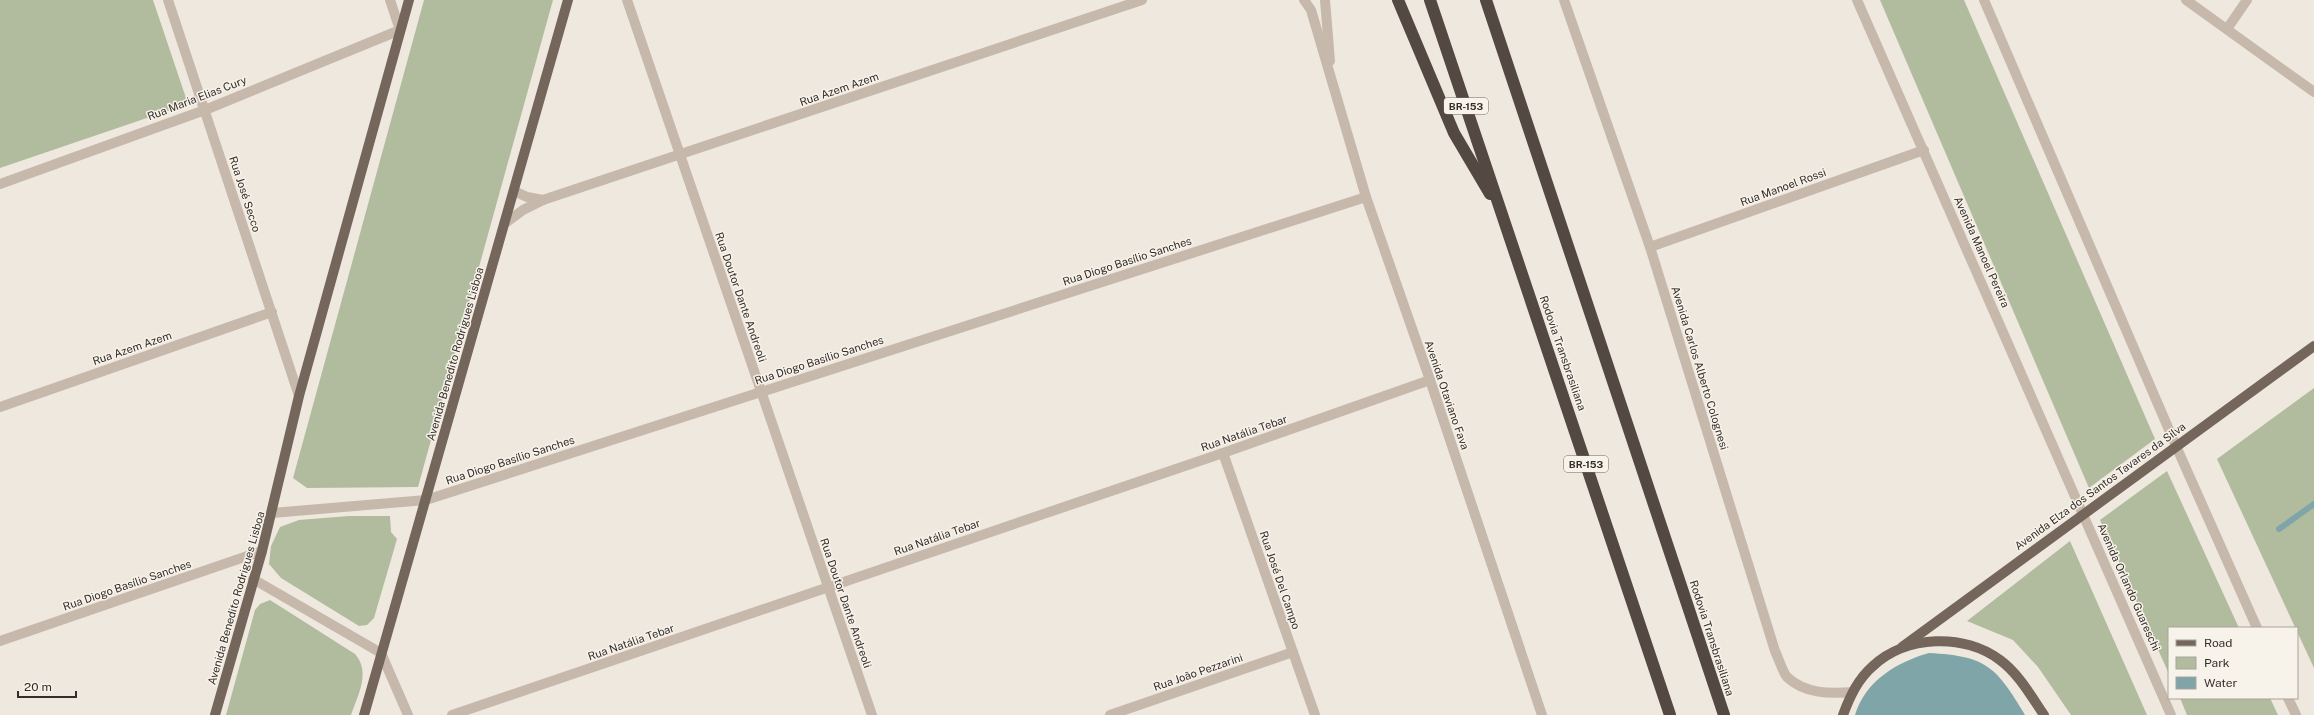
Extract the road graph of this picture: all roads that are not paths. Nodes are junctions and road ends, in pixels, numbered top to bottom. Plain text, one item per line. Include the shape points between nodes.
1 (168, 0) edge
2 (390, 0) edge
3 (409, 0) edge
4 (568, 0) edge
5 (627, 0) edge
6 (1142, 0) edge
7 (1304, 0) edge
8 (1325, 0) edge
9 (1398, 0) edge
10 (1430, 0) edge
11 (1486, 0) edge
12 (1564, 0) edge
13 (1857, 0) edge
14 (1984, 0) edge
15 (2186, 0) edge
16 (2247, 0) edge
17 (2227, 29) junction
18 (400, 30) junction
19 (1331, 83) junction
20 (2314, 92) edge
21 (205, 110) junction
22 (1924, 150) junction
23 (681, 154) junction
24 (0, 184) edge
25 (514, 192) junction
26 (1366, 198) junction
27 (543, 200) junction
28 (1501, 212) junction
29 (504, 224) junction
30 (1650, 247) junction
31 (272, 312) junction
32 (2314, 346) edge
33 (1430, 380) junction
34 (761, 391) junction
35 (299, 396) junction
36 (0, 407) edge
37 (2176, 446) junction
38 (1223, 453) junction
39 (426, 500) junction
40 (272, 513) junction
41 (2083, 513) junction
42 (262, 551) junction
43 (253, 579) junction
44 (828, 587) junction
45 (2257, 627) edge
46 (0, 641) edge
47 (1902, 647) junction
48 (1293, 652) junction
49 (381, 653) junction
50 (1853, 692) junction
51 (2288, 699) edge
52 (215, 715) edge
53 (364, 715) edge
54 (408, 715) edge
55 (452, 715) edge
56 (872, 715) edge
57 (1110, 715) edge
58 (1315, 715) edge
59 (1542, 715) edge
60 (1670, 715) edge
61 (1724, 715) edge
62 (1843, 715) edge
63 (2044, 715) edge
64 (2172, 715) edge
65 (2296, 715) edge

1 - 21 street, Rua José Secco
2 - 18 street
3 - 18 main road, Avenida Benedito Rodrigues Lisboa
4 - 25 main road, Avenida Benedito Rodrigues Lisboa
5 - 23 street, Rua Doutor Dante Andreoli
6 - 23 street, Rua Azem Azem
7 - 19 street, Avenida Otaviano Fava via 1311,10
8 - 19 street, Avenida Otaviano Fava
9 - 28 highway via 1454,133
10 - 28 highway, Rodovia Transbrasiliana / BR-153
11 - 61 highway, Rodovia Transbrasiliana
12 - 30 street, Avenida Carlos Alberto Colognesi
13 - 22 street, Avenida Manoel Pereira
14 - 37 street
15 - 17 street
16 - 17 street
17 - 20 street
18 - 21 street, Rua Maria Elias Cury
18 - 35 main road, Avenida Benedito Rodrigues Lisboa
19 - 26 street, Avenida Otaviano Fava
21 - 24 street, Rua Maria Elias Cury
21 - 31 street, Rua José Secco
22 - 30 street, Rua Manoel Rossi
22 - 41 street, Avenida Manoel Pereira
23 - 27 street, Rua Azem Azem
23 - 34 street, Rua Doutor Dante Andreoli
25 - 27 street
25 - 29 main road, Avenida Benedito Rodrigues Lisboa
26 - 33 street, Avenida Otaviano Fava
26 - 34 street, Rua Diogo Basílio Sanches
27 - 29 street, Rua Azem Azem
28 - 60 highway, Rodovia Transbrasiliana / BR-153
29 - 39 main road, Avenida Benedito Rodrigues Lisboa
30 - 50 street, Avenida Carlos Alberto Colognesi via 1775,651 1787,676 1802,688 1820,692
31 - 35 street, Rua José Secco
31 - 36 street, Rua Azem Azem
32 - 37 main road, Avenida Elza dos Santos Tavares da Silva
33 - 38 street, Rua Natália Tebar
33 - 59 street, Avenida Otaviano Fava
34 - 39 street, Rua Diogo Basílio Sanches
34 - 44 street, Rua Doutor Dante Andreoli
35 - 40 main road, Avenida Benedito Rodrigues Lisboa
37 - 41 main road, Avenida Elza dos Santos Tavares da Silva
37 - 45 street
38 - 44 street, Rua Natália Tebar
38 - 48 street, Rua José Del Campo
39 - 40 street, Rua Diogo Basílio Sanches
39 - 49 main road, Avenida Benedito Rodrigues Lisboa
40 - 42 main road, Avenida Benedito Rodrigues Lisboa
41 - 47 main road, Avenida Elza dos Santos Tavares da Silva
41 - 64 street, Avenida Orlando Guareschi
42 - 43 main road, Avenida Benedito Rodrigues Lisboa
42 - 46 street, Rua Diogo Basílio Sanches
43 - 49 street
43 - 52 main road, Avenida Benedito Rodrigues Lisboa
44 - 55 street, Rua Natália Tebar
44 - 56 street, Rua Doutor Dante Andreoli
47 - 50 main road, Avenida Elza dos Santos Tavares da Silva via 1874,665 1858,682
47 - 63 main road via 1934,641 1956,641 1978,647 2001,660 2019,679
48 - 57 street, Rua João Pezzarini
48 - 58 street, Rua José Del Campo
49 - 53 main road, Avenida Benedito Rodrigues Lisboa
49 - 54 street
50 - 62 main road, Avenida Elza dos Santos Tavares da Silva
51 - 65 street

